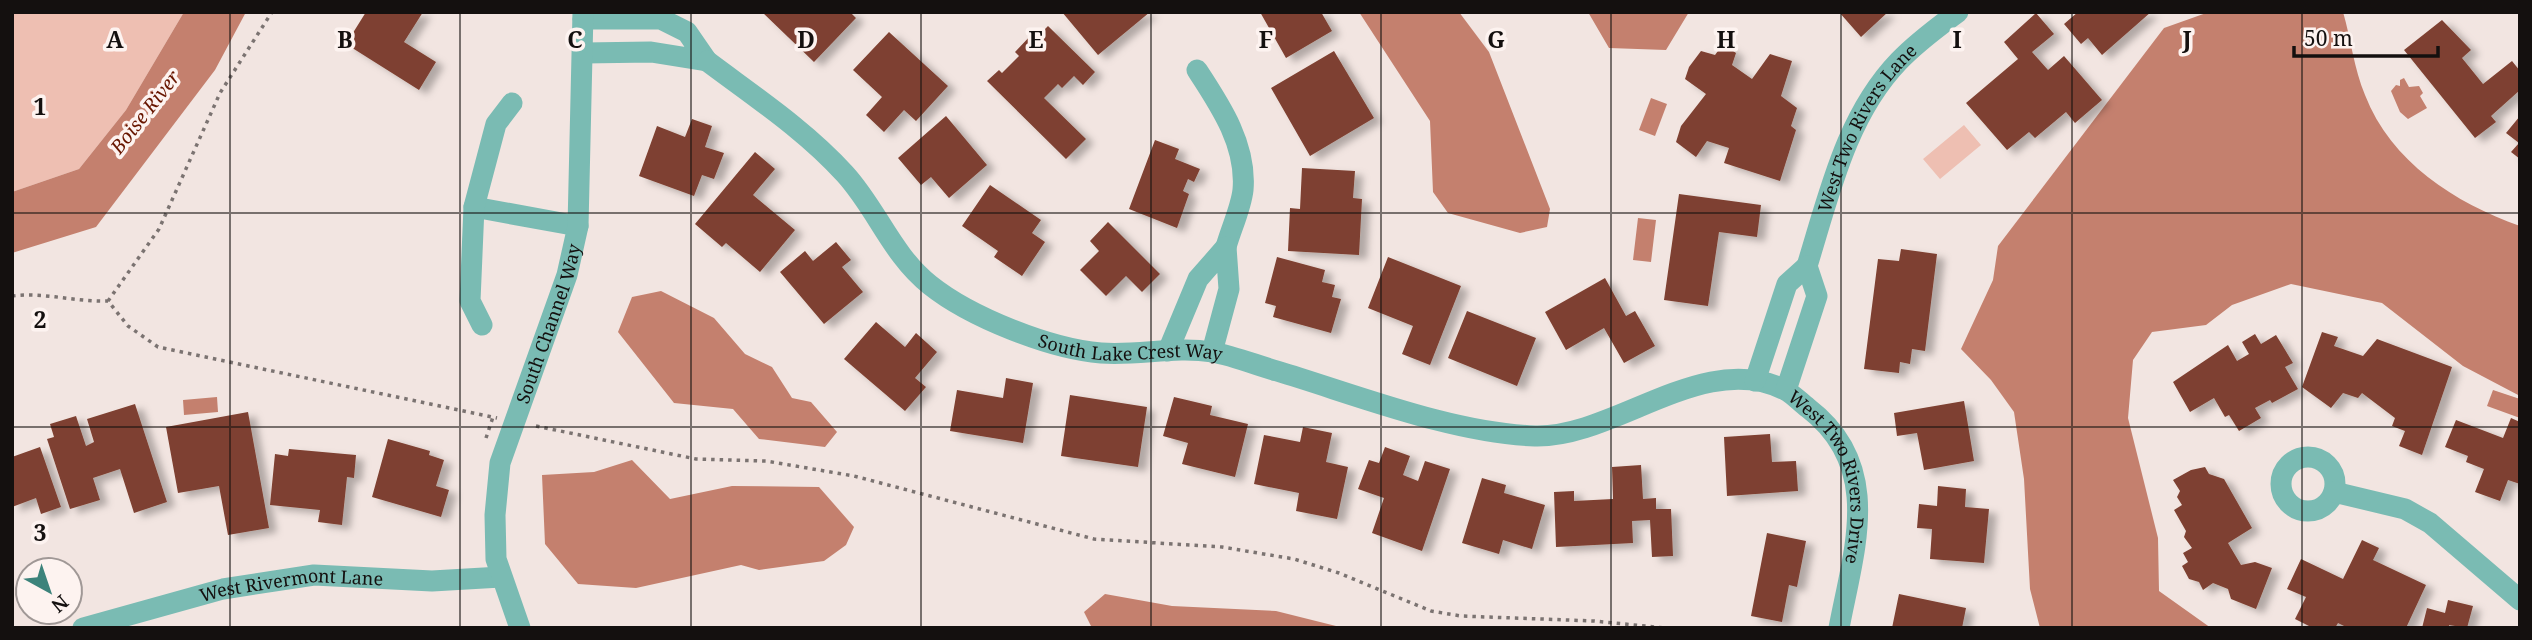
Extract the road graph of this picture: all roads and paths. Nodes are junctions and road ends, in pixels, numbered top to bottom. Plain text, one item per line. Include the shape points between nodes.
1 (272, 12) edge
2 (1958, 12) edge
3 (583, 16) edge
4 (584, 53) junction
5 (707, 61) junction
6 (1197, 70) dead end
7 (512, 103) dead end
8 (474, 207) junction
9 (578, 226) junction
10 (1226, 247) junction
11 (1807, 266) junction
12 (12, 296) edge
13 (108, 301) junction
14 (482, 325) dead end
15 (1168, 351) junction
16 (1212, 352) junction
17 (1755, 381) junction
18 (1786, 390) junction
19 (1646, 403) joint
20 (493, 416) dead end
21 (536, 426) dead end
22 (2334, 492) dead end
23 (501, 577) junction
24 (2520, 600) edge
25 (83, 628) edge
26 (520, 628) edge
27 (1665, 628) edge
28 (1839, 628) edge

1 - 13 path via 220,93 159,229
2 - 11 street, West Two Rivers Lane via 1898,61 1874,92 1843,153
3 - 4 street, South Channel Way
3 - 5 street, South Lake Crest Way via 661,19 687,32
4 - 5 street, South Lake Crest Way via 651,52
4 - 9 street, South Channel Way
5 - 15 street, South Lake Crest Way via 805,134 847,176 904,261 932,287 1000,323 1071,348 1102,354
6 - 10 street via 1221,106 1241,154 1243,190
7 - 8 street via 496,124
8 - 9 street
8 - 14 street via 470,301
9 - 23 street, South Channel Way via 567,275 500,463 495,515
10 - 15 street via 1198,279
10 - 16 street via 1228,289
11 - 17 street, West Two Rivers Lane via 1787,284
11 - 18 street via 1817,296
12 - 13 path via 34,293 61,300
13 - 20 path via 128,326 158,348
15 - 16 street, South Lake Crest Way
16 - 19 street, South Lake Crest Way via 1472,429 1520,435 1562,433
17 - 18 street, West Two Rivers Drive
17 - 19 street, West Two Rivers Drive via 1714,381
18 - 28 street, West Two Rivers Drive via 1819,416 1835,436 1856,482 1858,531
21 - 27 path via 696,459 766,461 854,476 1094,539 1222,547 1294,559 1431,611
22 - 24 street via 2405,509 2430,523
23 - 25 street, West Rivermont Lane via 432,581 314,575 223,589
23 - 26 street, South Channel Way

